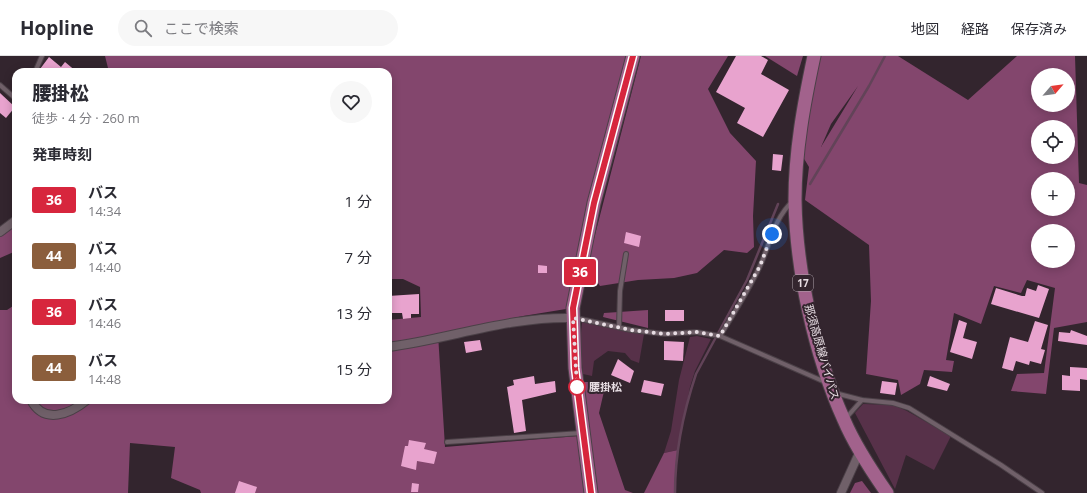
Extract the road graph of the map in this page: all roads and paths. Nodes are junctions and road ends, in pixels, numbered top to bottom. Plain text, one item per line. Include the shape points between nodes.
1 (42, 56) edge
2 (633, 56) edge
3 (814, 56) edge
4 (37, 68) edge
5 (0, 85) edge
6 (12, 96) edge
7 (795, 199) junction
8 (12, 223) edge
9 (0, 232) edge
10 (626, 254) dead end
11 (573, 318) junction
12 (620, 327) junction
13 (720, 336) junction
14 (392, 347) edge
15 (831, 387) junction
16 (862, 400) junction
17 (33, 404) edge
18 (82, 404) edge
19 (844, 421) junction
20 (582, 432) junction
21 (447, 442) dead end
22 (860, 451) junction
23 (591, 493) edge
24 (841, 493) edge
25 (887, 493) edge
26 (1042, 493) edge

1 - 4 lane
2 - 11 main road via 594,203
3 - 7 main road, 那須高原線バイパス / 17 via 801,127
5 - 6 lane
7 - 13 lane via 784,209 760,266
7 - 15 main road, 那須高原線バイパス / 17 via 804,286
8 - 9 street
10 - 12 lane via 620,291
11 - 12 lane
11 - 14 street via 552,317 517,321
11 - 20 main road via 573,345
12 - 13 lane via 665,334 696,332
13 - 15 lane
15 - 16 lane
15 - 19 main road, 那須高原線バイパス / 17
16 - 19 lane
16 - 26 lane via 893,403 909,408 1001,464
17 - 18 street via 45,414 60,415 75,410
19 - 22 main road, 那須高原線バイパス / 17
20 - 21 lane
20 - 23 main road
22 - 24 street
22 - 25 main road, 那須高原線バイパス / 17

